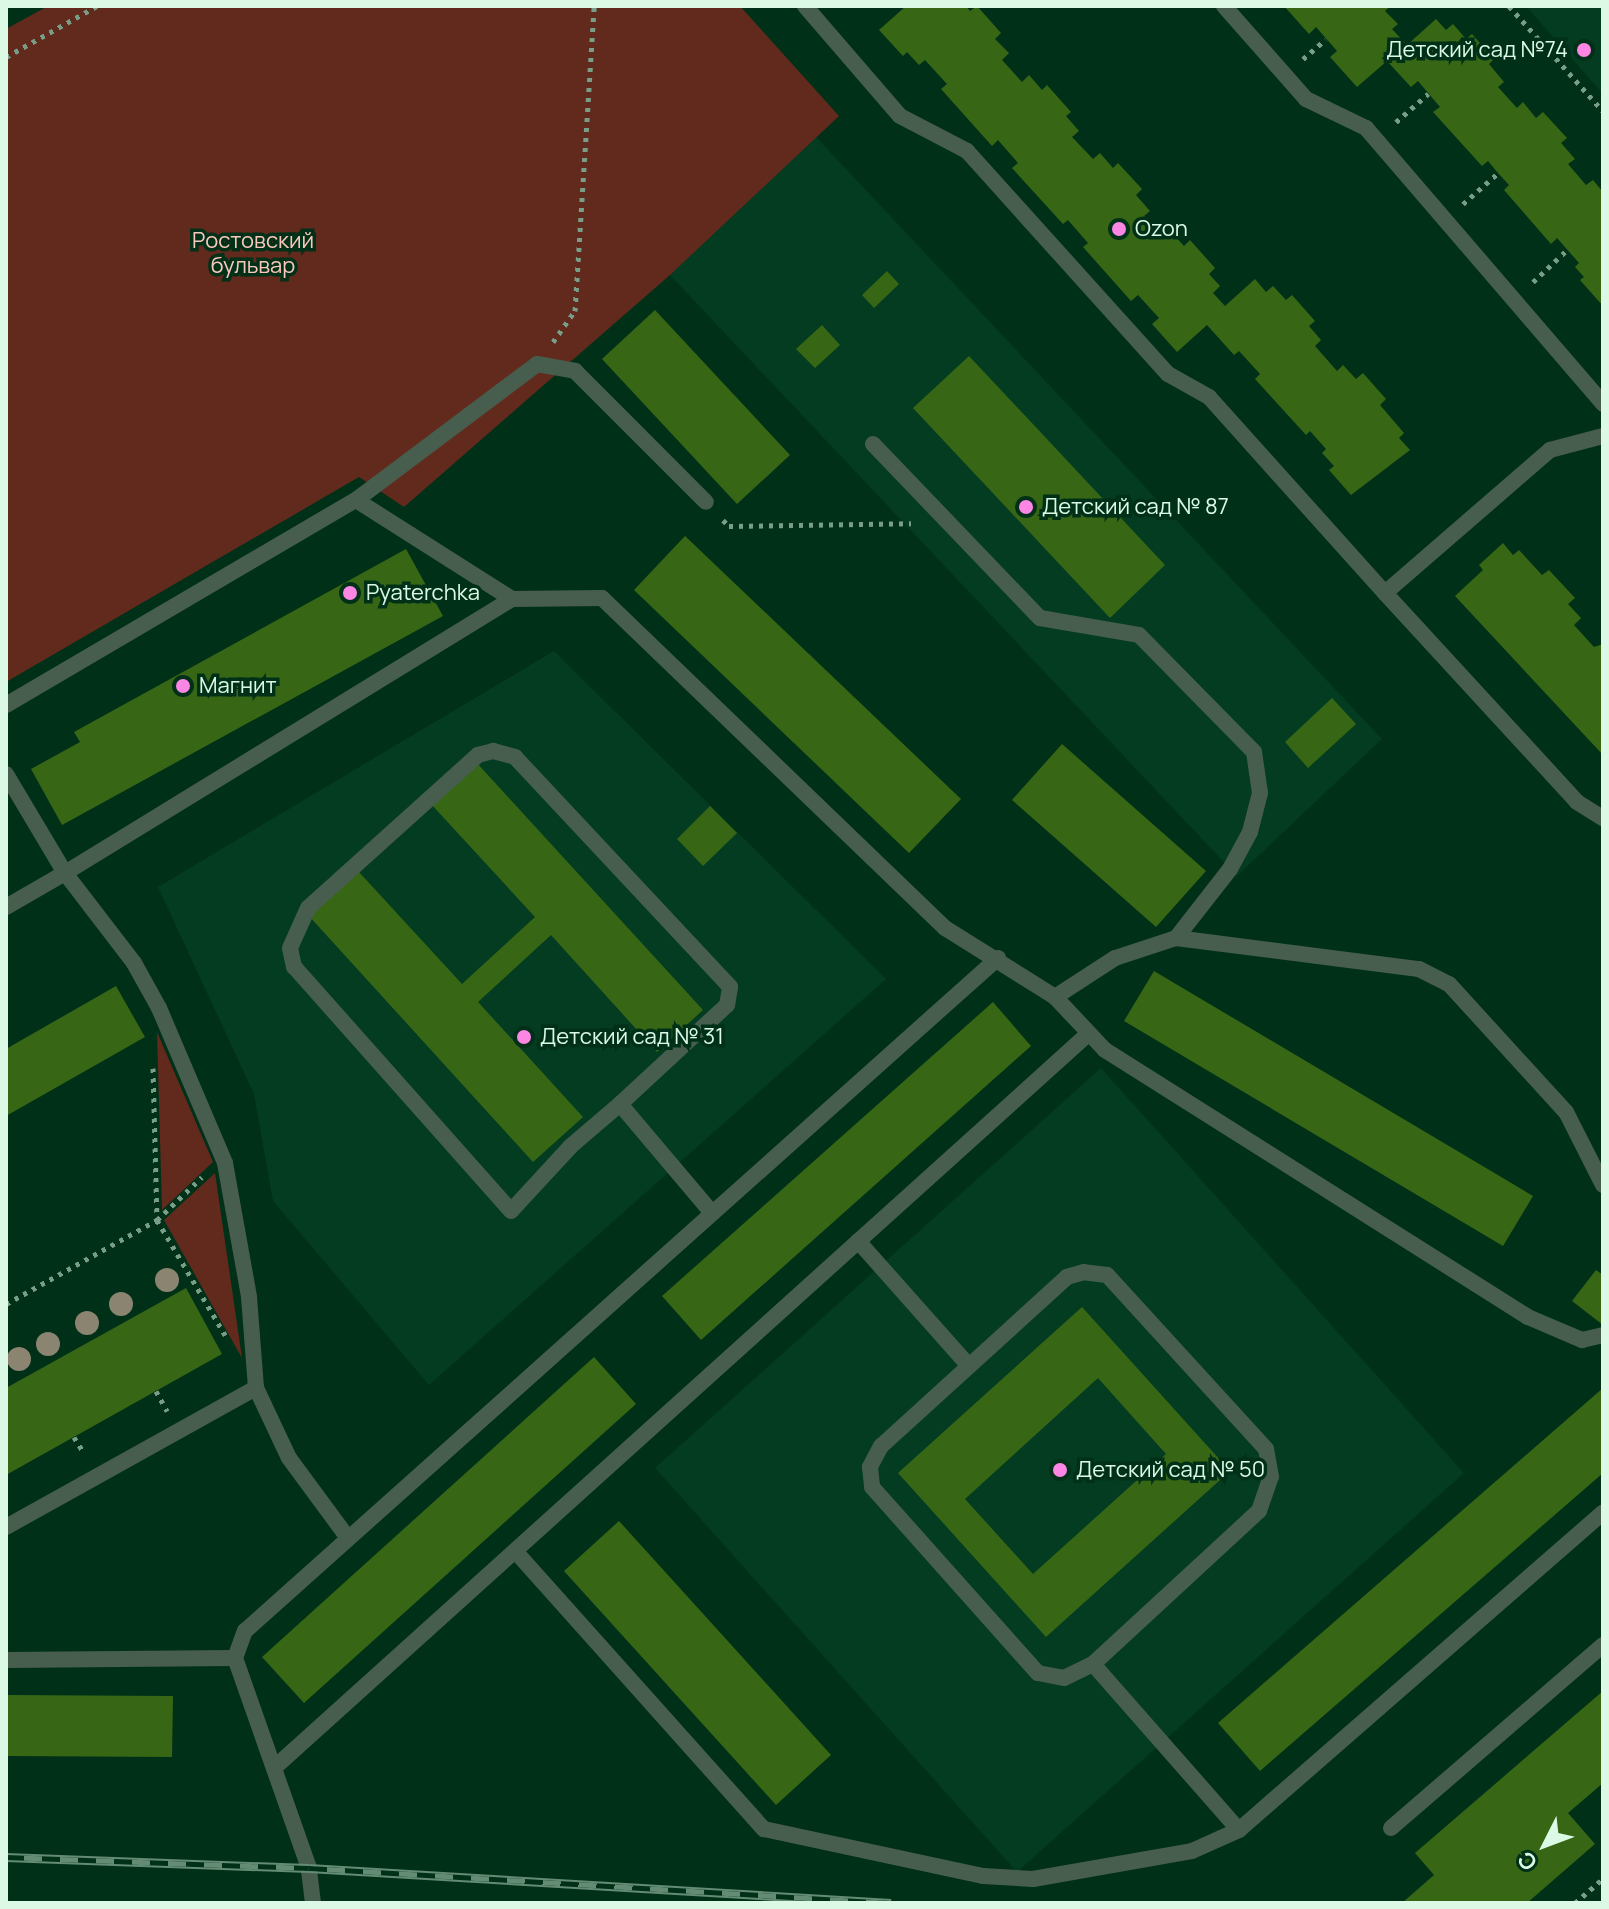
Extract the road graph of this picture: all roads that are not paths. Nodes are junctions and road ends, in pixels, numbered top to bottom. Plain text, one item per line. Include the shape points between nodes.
1 (805, 6) edge
2 (1224, 6) edge
3 (1603, 404) edge
4 (1603, 436) edge
5 (873, 444) dead end
6 (356, 500) junction
7 (706, 502) road end
8 (1385, 593) junction
9 (512, 599) junction
10 (6, 705) edge
11 (6, 774) edge
12 (1603, 818) edge
13 (65, 873) junction
14 (6, 907) edge
15 (1176, 938) junction
16 (998, 958) junction
17 (1055, 997) junction
18 (1088, 1034) junction
19 (620, 1104) junction
20 (1603, 1185) edge
21 (712, 1213) junction
22 (858, 1241) junction
23 (1603, 1335) edge
24 (969, 1366) junction
25 (256, 1388) junction
26 (1603, 1512) edge
27 (6, 1527) edge
28 (348, 1538) junction
29 (516, 1552) junction
30 (1603, 1645) edge
31 (235, 1658) junction
32 (6, 1660) edge
33 (1093, 1664) junction
34 (274, 1768) junction
35 (1391, 1828) dead end
36 (1239, 1830) junction
37 (313, 1903) edge

1 - 8 lane via 900,116 967,151 1168,374 1209,397
2 - 3 lane via 1306,99 1366,128
4 - 8 lane via 1550,450
5 - 15 lane via 1040,618 1139,635 1254,752 1260,793 1250,832 1230,869
6 - 7 lane via 537,364 575,371
6 - 9 lane
6 - 10 lane
8 - 12 lane via 1577,802
9 - 13 lane
9 - 16 lane via 602,598 945,928
11 - 13 lane
13 - 14 lane
13 - 25 lane via 134,963 159,1008 225,1163 249,1297
15 - 17 lane via 1115,958
15 - 20 lane via 1419,969 1449,984 1566,1112
16 - 17 lane
16 - 21 lane
17 - 18 lane
18 - 22 lane
18 - 23 lane via 1528,1317 1582,1340
19 - 19 lane via 727,1005 730,987 515,757 493,751 478,755 308,908 290,948 294,967 511,1211 571,1146
19 - 21 lane
21 - 28 lane
22 - 24 lane
22 - 29 lane
24 - 33 lane via 881,1446 870,1467 872,1487 1038,1673 1064,1678
24 - 33 lane via 1067,1277 1084,1272 1107,1275 1266,1449 1271,1477 1259,1511
25 - 27 lane
25 - 28 lane via 289,1458
26 - 36 lane
28 - 31 lane via 245,1631
29 - 34 lane
29 - 36 lane via 764,1829 983,1876 1033,1879 1192,1851
30 - 35 lane
31 - 32 lane
31 - 34 lane
33 - 36 lane
34 - 37 lane via 309,1868

